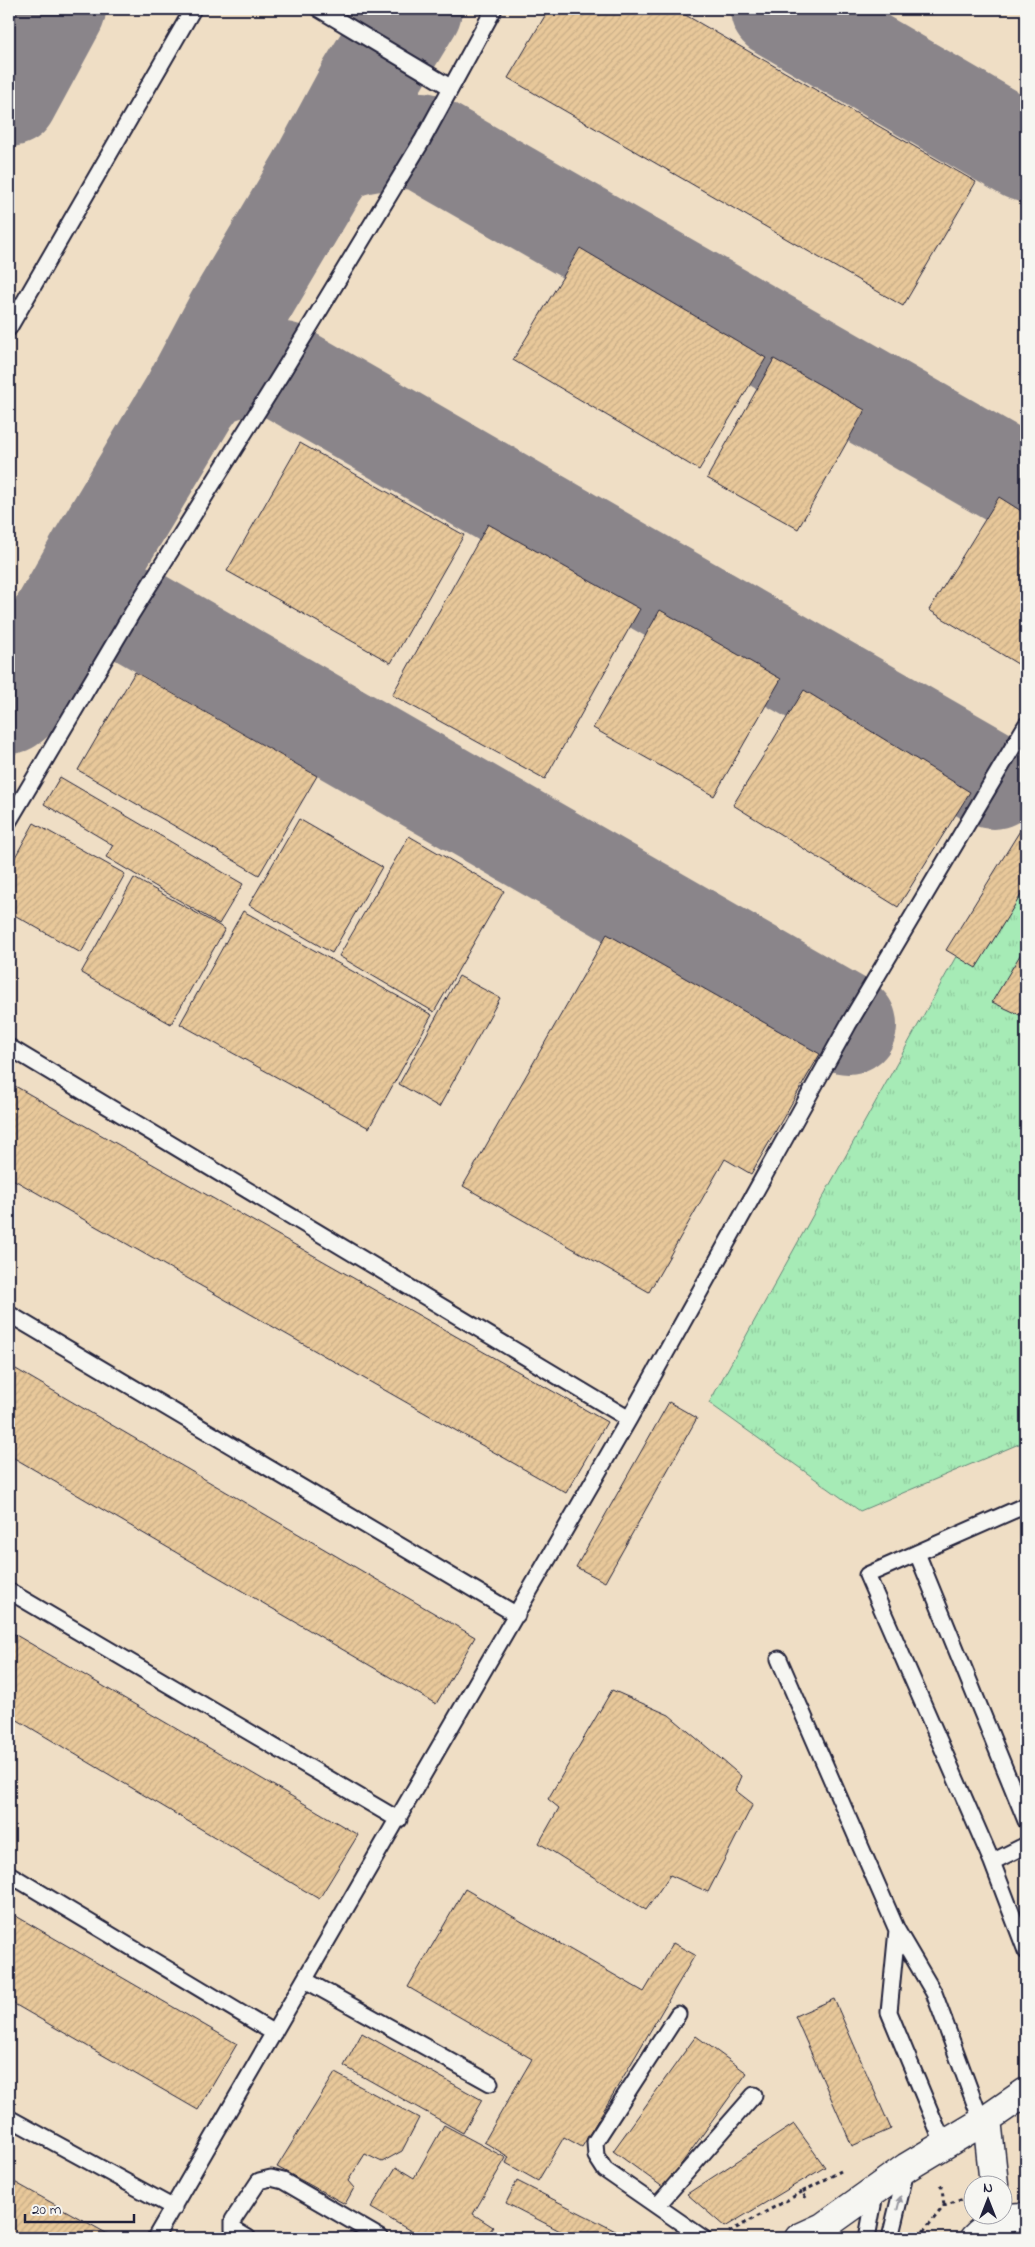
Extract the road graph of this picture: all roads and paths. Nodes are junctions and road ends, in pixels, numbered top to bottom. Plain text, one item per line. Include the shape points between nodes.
1 (193, 9) edge
2 (319, 9) edge
3 (494, 9) edge
4 (450, 87) junction
5 (9, 328) edge
6 (1026, 725) edge
7 (9, 821) edge
8 (9, 1047) edge
9 (9, 1314) edge
10 (630, 1419) junction
11 (1026, 1505) edge
12 (917, 1554) junction
13 (9, 1590) edge
14 (517, 1615) junction
15 (779, 1659) dead end
16 (399, 1820) junction
17 (1026, 1822) edge
18 (1026, 1845) edge
19 (992, 1862) junction
20 (9, 1874) edge
21 (896, 1930) junction
22 (1026, 1951) edge
23 (305, 1980) junction
24 (678, 2014) dead end
25 (274, 2033) junction
26 (490, 2083) dead end
27 (1026, 2092) edge
28 (754, 2095) dead end
29 (9, 2118) edge
30 (985, 2121) junction
31 (944, 2145) junction
32 (907, 2167) junction
33 (993, 2174) edge
34 (876, 2188) junction
35 (802, 2192) dead end
36 (962, 2200) edge
37 (657, 2206) junction
38 (174, 2208) junction
39 (994, 2224) edge
40 (726, 2234) dead end
41 (155, 2238) edge
42 (248, 2238) edge
43 (381, 2238) edge
44 (704, 2238) edge
45 (798, 2238) edge
46 (867, 2238) edge
47 (890, 2238) edge
48 (918, 2238) edge
49 (974, 2238) edge

1 - 5 lane
2 - 4 lane
3 - 4 lane
4 - 7 lane via 417,149 132,613
6 - 10 lane via 844,1034
8 - 10 lane
9 - 14 lane
10 - 14 lane
11 - 12 lane
12 - 17 lane
12 - 19 lane via 866,1575
13 - 16 lane
14 - 16 lane
15 - 21 lane
16 - 23 lane
18 - 19 lane
19 - 22 lane
20 - 25 lane
21 - 30 lane via 934,1993
21 - 31 lane via 889,2012
23 - 25 lane
23 - 26 lane
24 - 37 lane via 595,2142 596,2156 605,2170
25 - 38 lane
27 - 30 street
28 - 37 lane
29 - 38 lane
30 - 31 street
30 - 33 street
31 - 32 street
32 - 34 street
47 -> 32 lane
34 - 45 street via 823,2227
34 - 46 lane
35 - 40 path
36 - 48 path via 944,2206
37 - 44 lane
38 - 41 lane
39 - 49 street
42 - 43 lane via 233,2229 233,2220 259,2181 271,2178 283,2181

